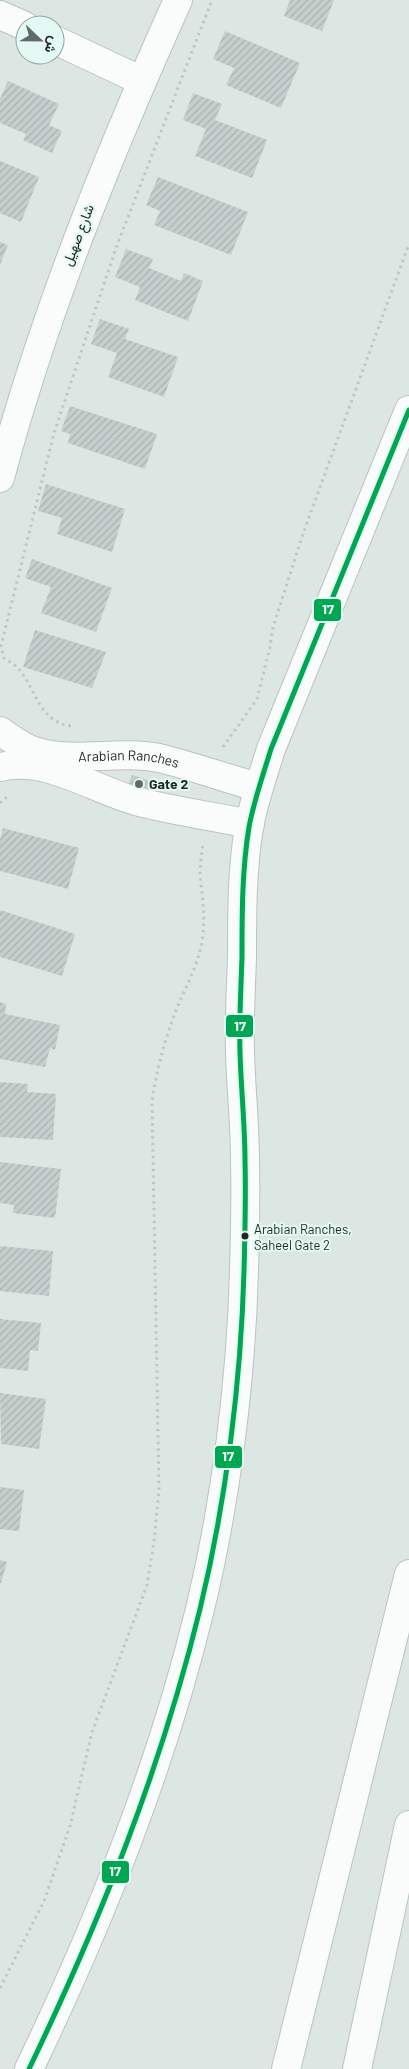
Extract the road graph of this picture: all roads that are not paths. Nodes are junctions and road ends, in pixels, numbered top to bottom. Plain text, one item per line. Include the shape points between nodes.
1 (178, 0) edge
2 (0, 15) edge
3 (15, 22) edge
4 (65, 45) edge
5 (142, 81) junction
6 (409, 410) edge
7 (0, 478) edge
8 (0, 730) edge
9 (0, 749) edge
10 (72, 766) junction
11 (0, 767) edge
12 (211, 774) junction
13 (258, 787) junction
14 (204, 814) junction
15 (250, 824) junction
16 (409, 1574) edge
17 (409, 1825) edge
18 (29, 2069) edge
19 (286, 2069) edge
20 (357, 2069) edge

1 - 5 main road, شارع صهيل
2 - 3 main road
4 - 5 main road
5 - 7 main road, شارع صهيل via 94,193 49,313
6 - 13 main road
8 - 9 main road
8 - 10 main road, Arabian Ranches via 24,746
10 - 11 main road, Arabian Ranches
10 - 12 main road, Arabian Ranches via 102,754 149,757
10 - 14 main road, Arabian Ranches via 134,800
12 - 13 main road, Arabian Ranches
12 - 14 main road
13 - 15 main road
14 - 15 main road, Arabian Ranches
15 - 18 main road via 243,871 240,1050 246,1162 244,1274 236,1386 222,1497 201,1607 144,1798 90,1937
16 - 19 main road
17 - 20 main road

